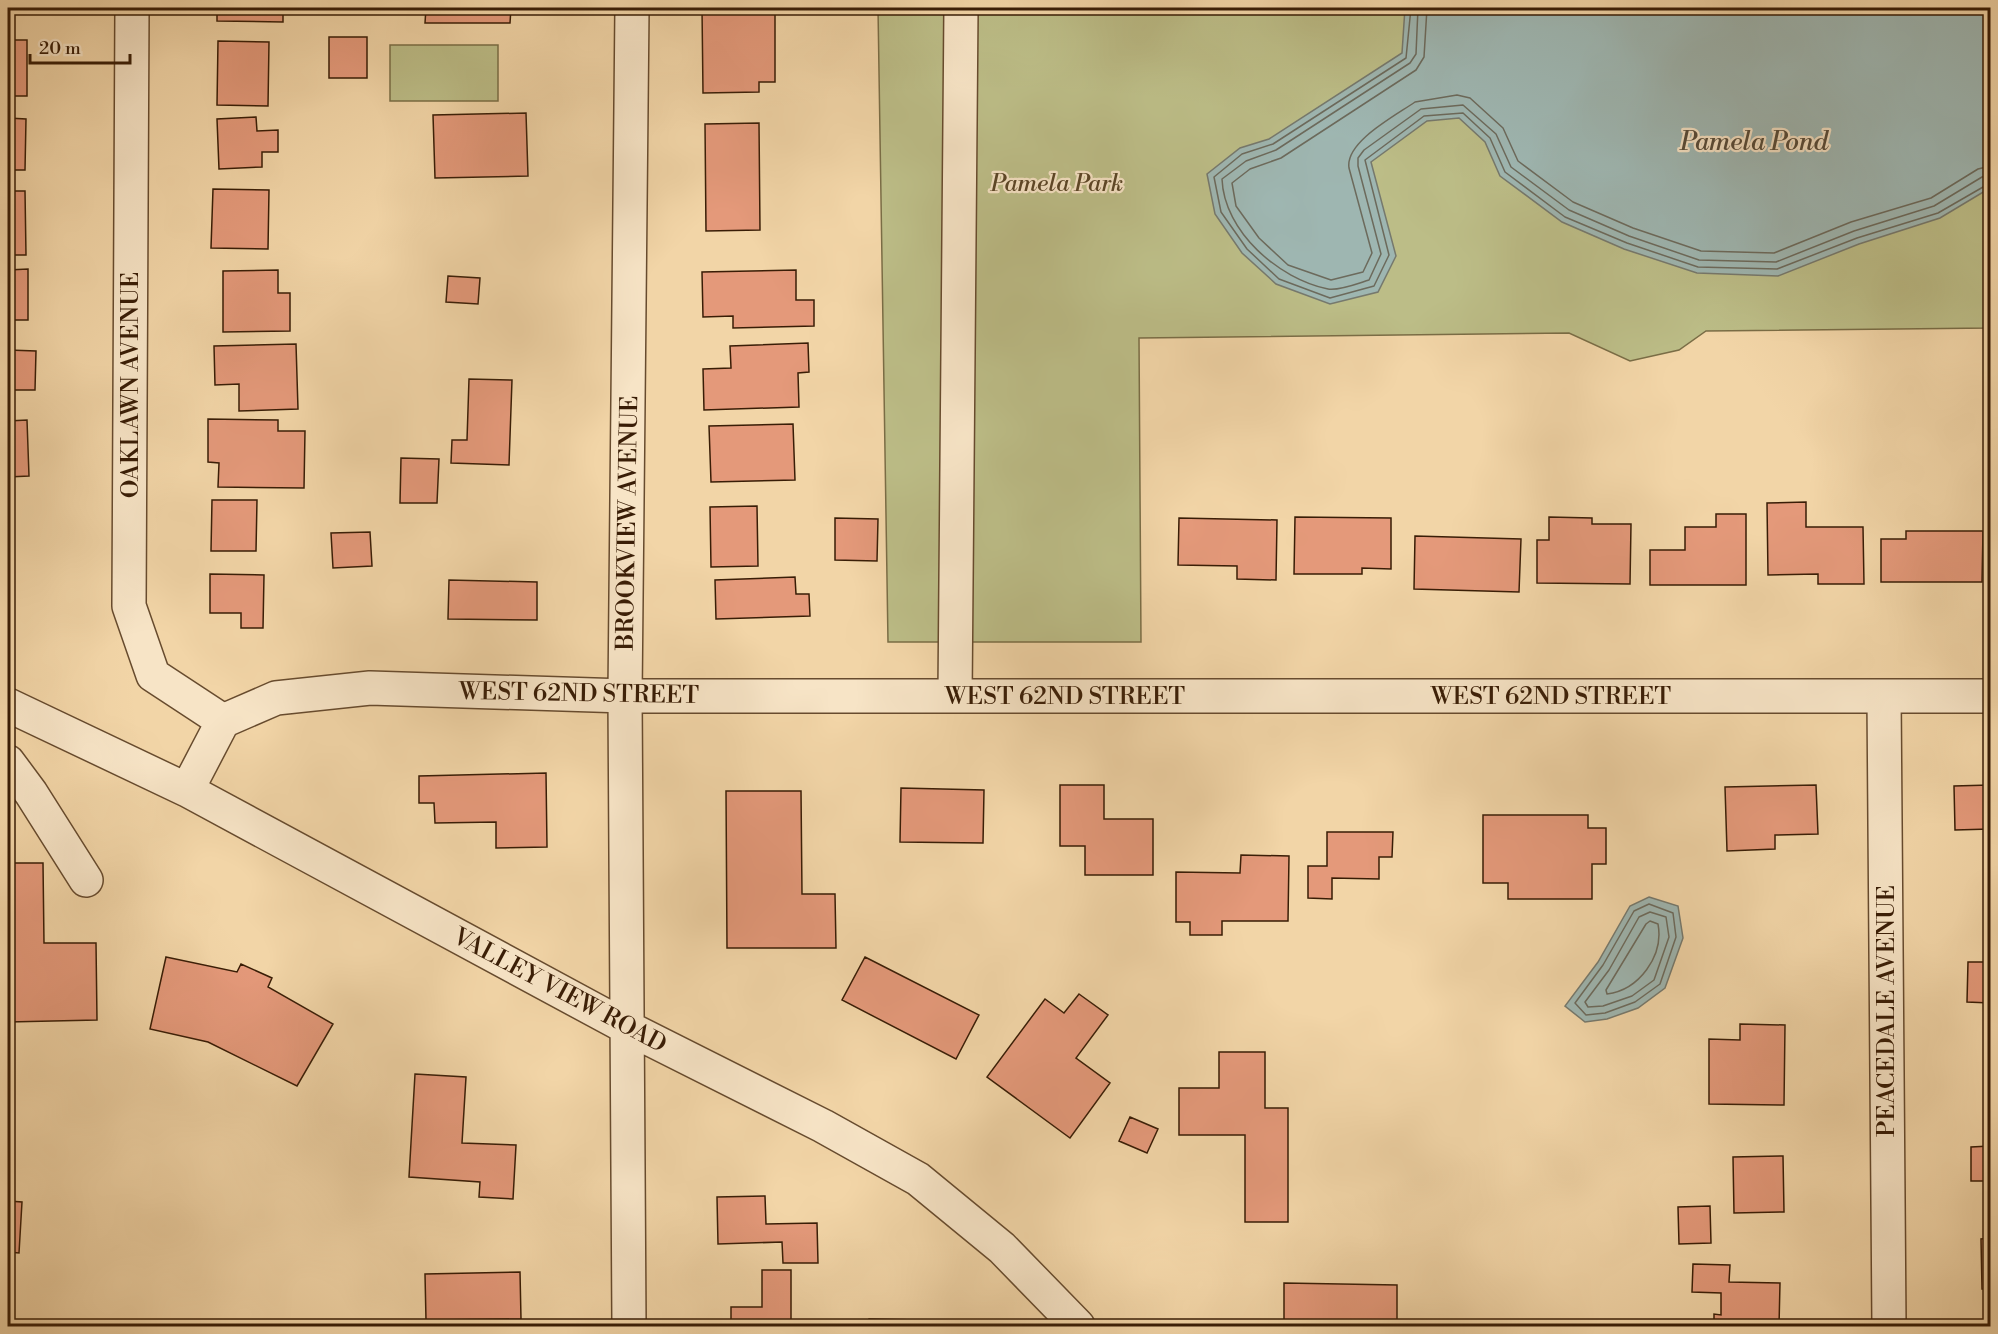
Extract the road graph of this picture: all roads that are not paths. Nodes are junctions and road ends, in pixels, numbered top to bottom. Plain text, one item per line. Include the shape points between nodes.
1 (132, 8) edge
2 (632, 8) edge
3 (961, 8) edge
4 (626, 696) junction
5 (955, 696) junction
6 (1884, 696) junction
7 (1990, 696) edge
8 (10, 711) edge
9 (223, 721) junction
10 (8, 762) edge
11 (187, 790) junction
12 (86, 880) dead end
13 (628, 1028) junction
14 (629, 1326) edge
15 (1078, 1326) edge
16 (1889, 1326) edge

1 - 9 street, OAKLAWN AVENUE via 129,606 153,675
2 - 4 street, BROOKVIEW AVENUE
3 - 5 street
4 - 5 street, WEST 62ND STREET
4 - 9 street, WEST 62ND STREET via 370,688 276,698
4 - 13 street, BROOKVIEW AVENUE
5 - 6 street, WEST 62ND STREET
6 - 7 street, WEST 62ND STREET
6 - 16 street, PEACEDALE AVENUE
8 - 11 street, VALLEY VIEW ROAD
9 - 11 street
10 - 12 street
11 - 13 street, VALLEY VIEW ROAD
13 - 14 street, BROOKVIEW AVENUE
13 - 15 street, VALLEY VIEW ROAD via 823,1126 918,1179 1002,1248

